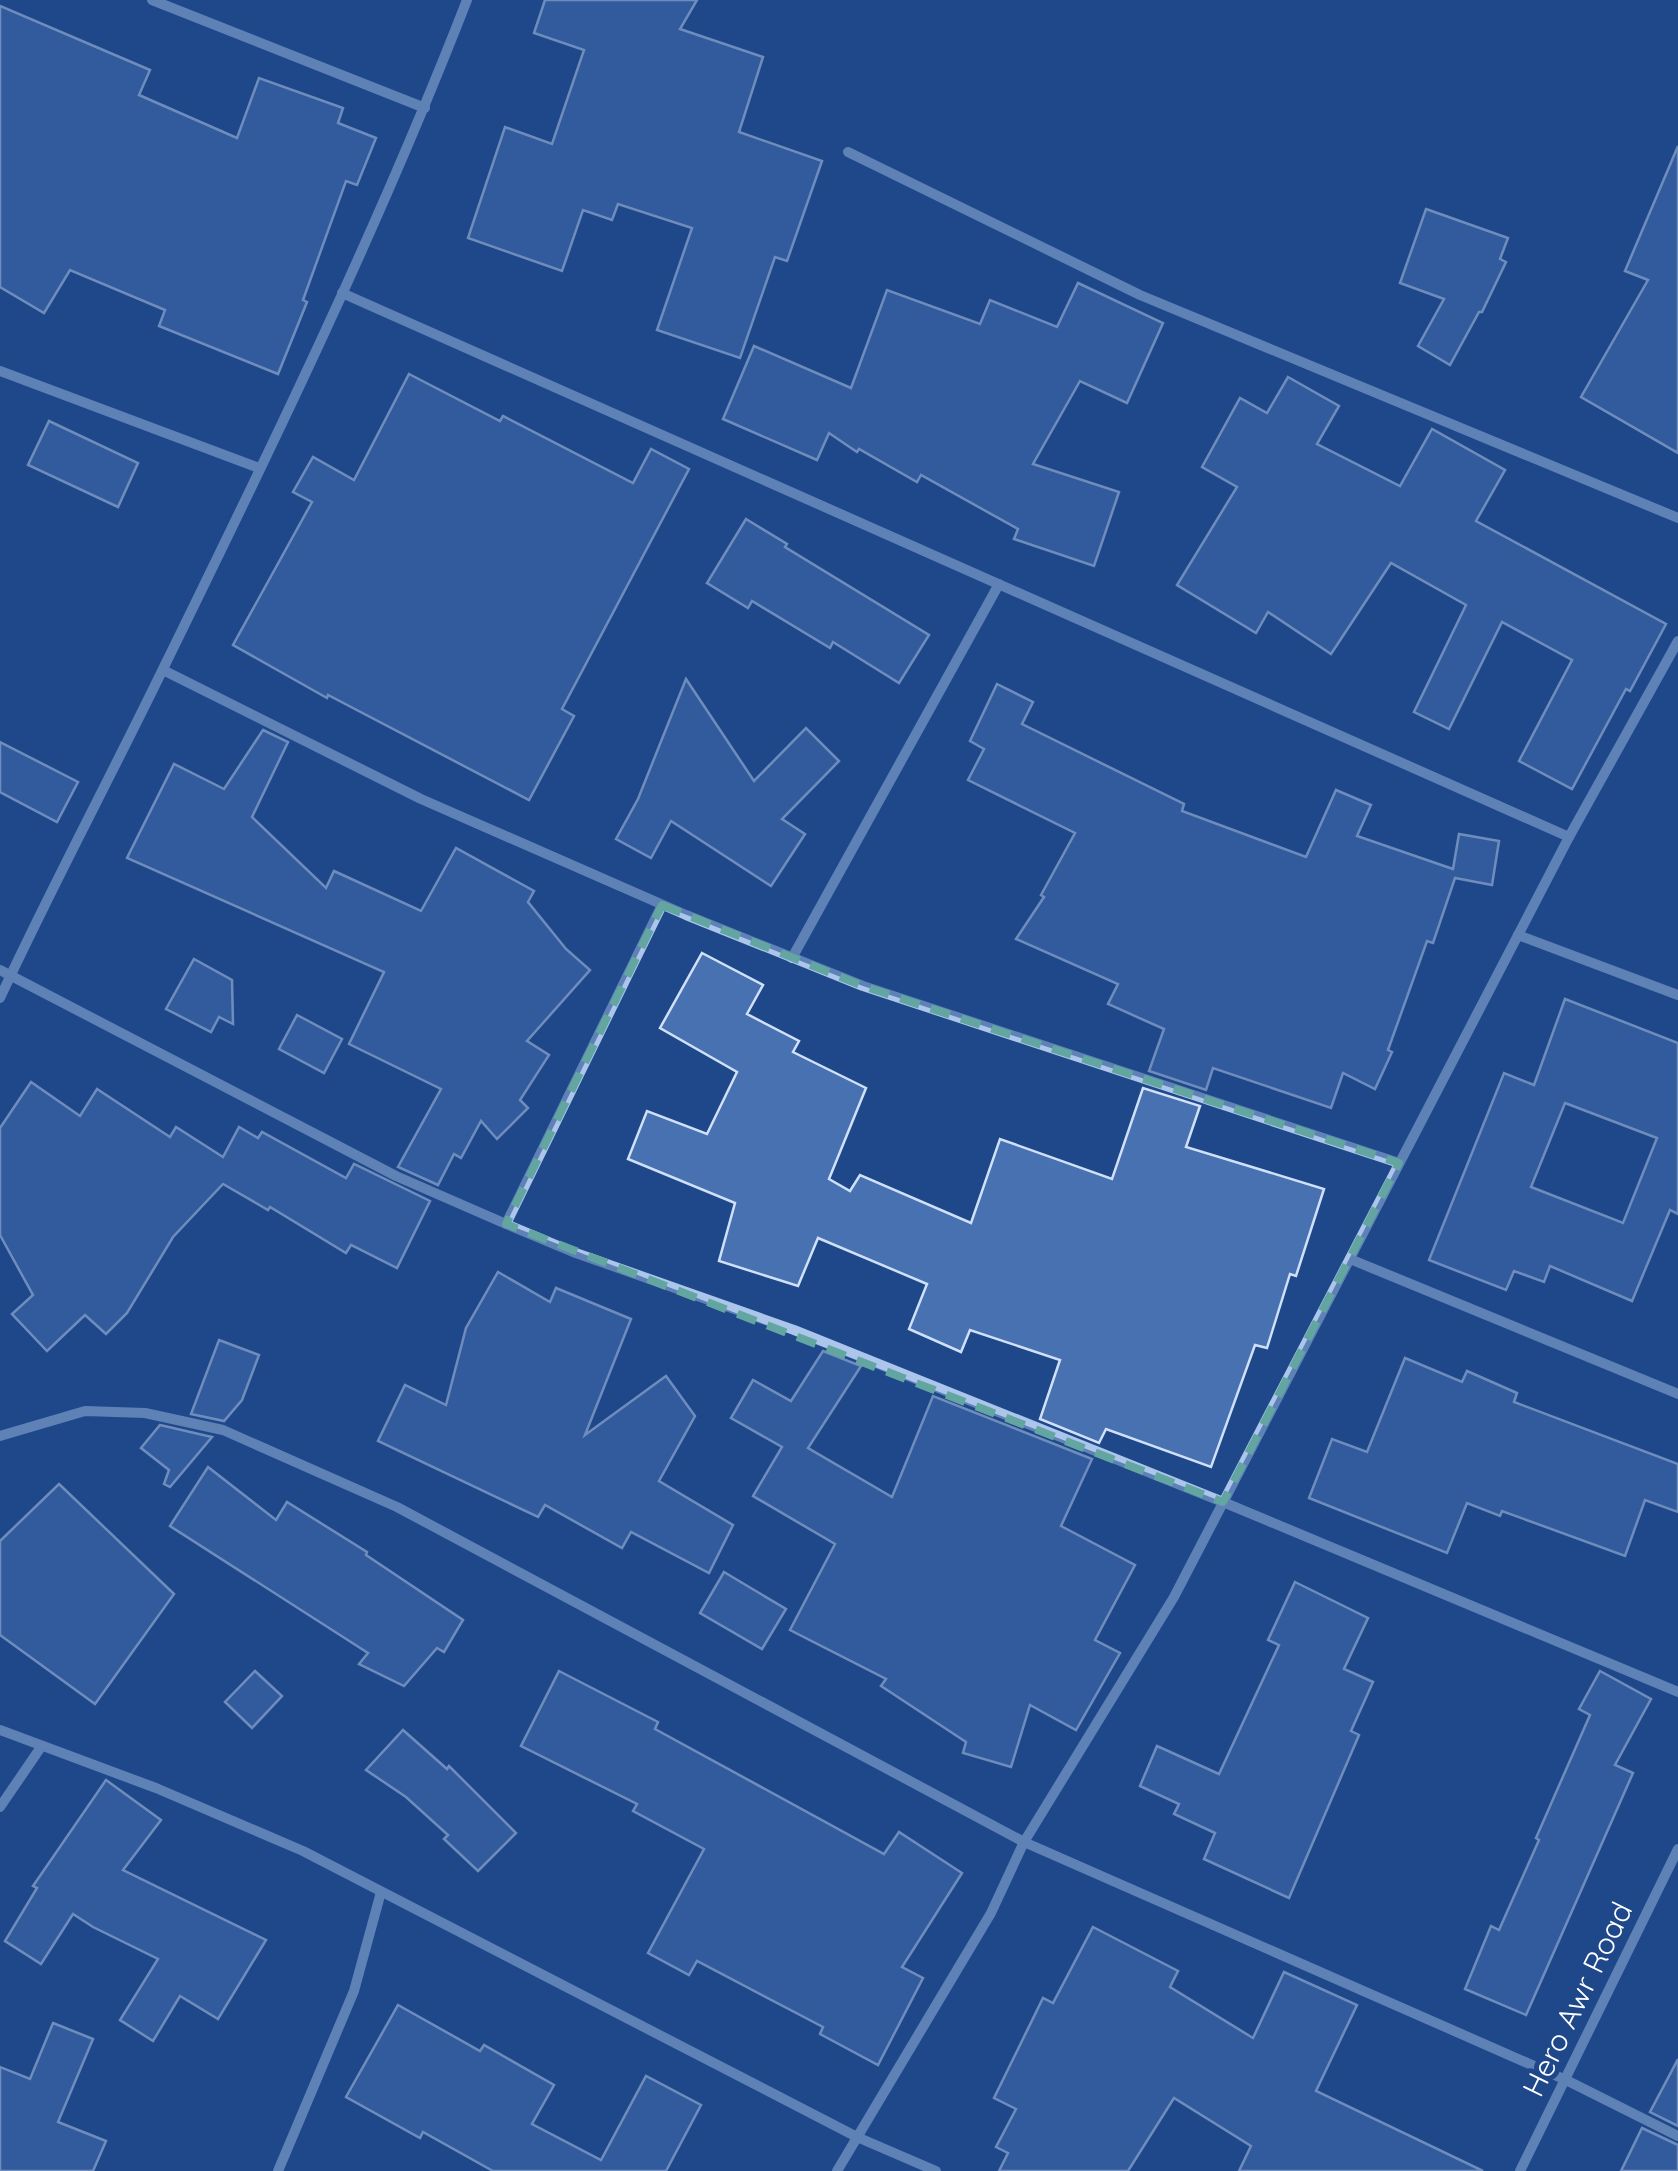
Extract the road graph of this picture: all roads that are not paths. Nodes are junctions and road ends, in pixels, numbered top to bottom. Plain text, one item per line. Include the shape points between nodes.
1 (152, 0) edge
2 (467, 0) edge
3 (425, 108) junction
4 (848, 152) dead end
5 (342, 293) junction
6 (0, 371) edge
7 (259, 468) junction
8 (1678, 518) edge
9 (999, 584) junction
10 (1678, 640) edge
11 (162, 670) junction
12 (1569, 836) junction
13 (662, 905) junction
14 (1518, 935) junction
15 (792, 958) junction
16 (5, 973) edge
17 (1678, 995) edge
18 (0, 998) edge
19 (1399, 1163) junction
20 (506, 1224) junction
21 (1350, 1259) junction
22 (1678, 1394) edge
23 (0, 1436) edge
24 (1223, 1502) junction
25 (1678, 1692) edge
26 (0, 1730) edge
27 (41, 1747) junction
28 (0, 1807) edge
29 (1024, 1842) junction
30 (1678, 1849) edge
31 (380, 1892) junction
32 (1566, 2080) junction
33 (1678, 2136) edge
34 (857, 2137) junction
35 (278, 2171) edge
36 (837, 2171) edge
37 (936, 2171) edge
38 (1520, 2171) edge

1 - 3 street
2 - 3 street
3 - 5 street
4 - 8 street via 1140,295
5 - 7 street
5 - 9 street
6 - 7 street
7 - 11 street
9 - 12 street
9 - 15 street
10 - 12 street
11 - 13 street via 421,799
11 - 16 street
12 - 14 street
13 - 15 street
13 - 20 street
14 - 17 street
14 - 19 street
15 - 19 street
16 - 18 street
16 - 20 street via 396,1176
19 - 21 street
20 - 24 street via 794,1330
21 - 22 street
21 - 24 street
23 - 29 street via 85,1411 145,1413 223,1430 397,1506
24 - 25 street
24 - 29 street via 1174,1597
26 - 27 street
27 - 28 street
27 - 31 street via 156,1788
29 - 32 street
29 - 34 street via 992,1913
30 - 32 street, Hero Awr Road
31 - 34 street
31 - 35 street via 354,1991
32 - 33 street
32 - 38 street, Hero Awr Road
34 - 36 street
34 - 37 street

